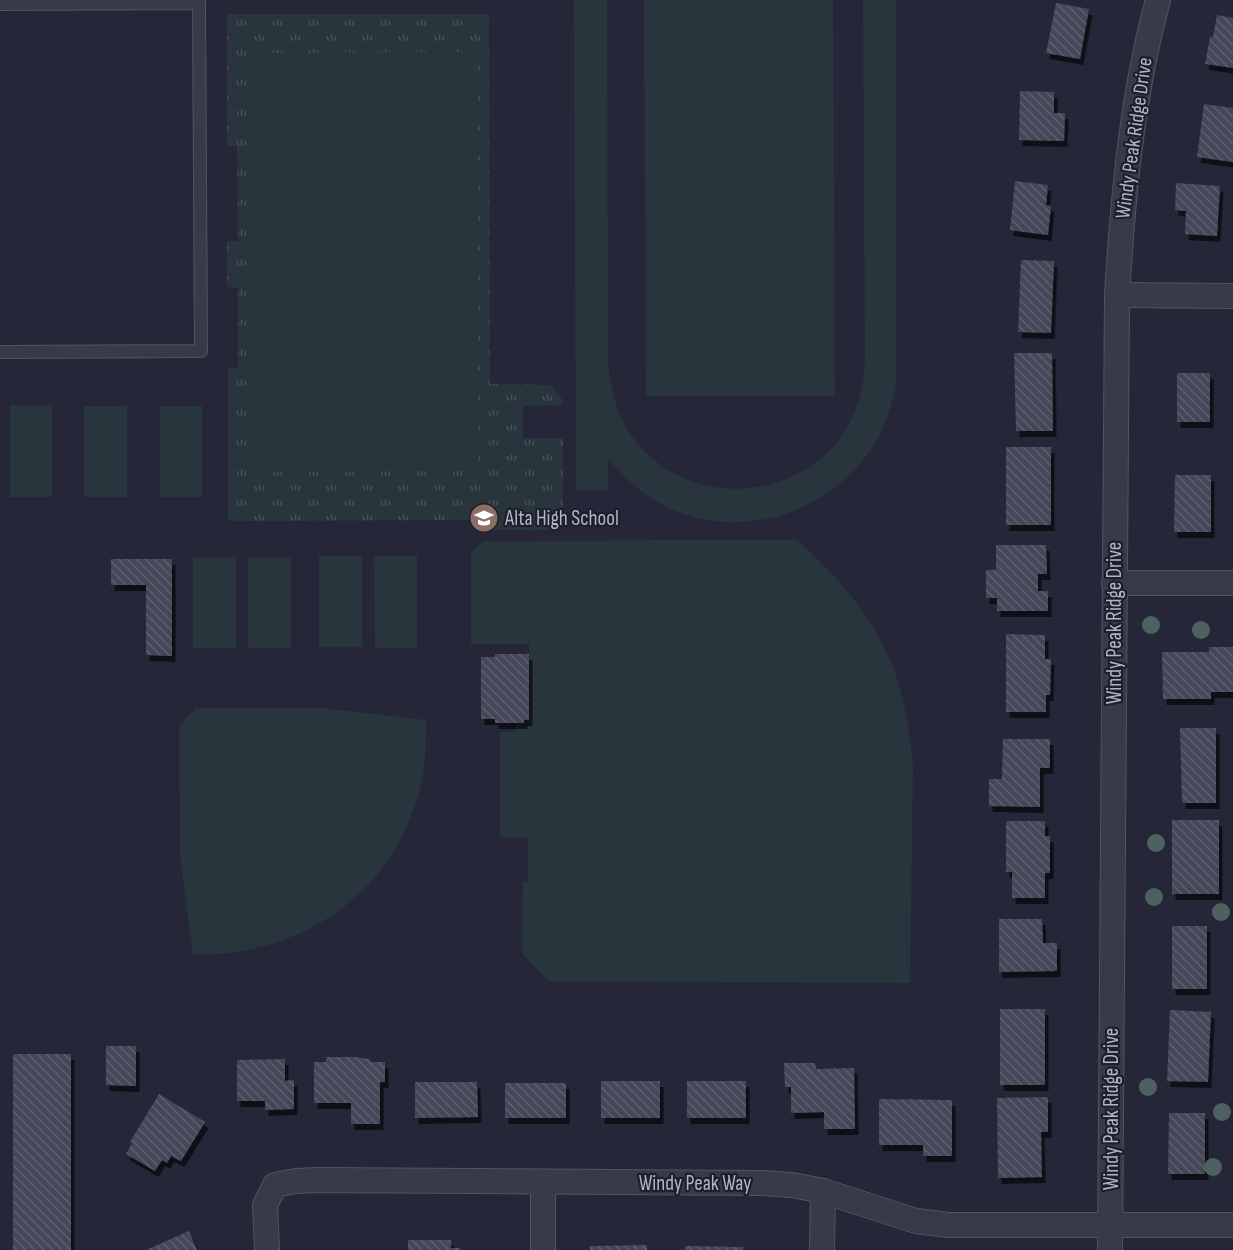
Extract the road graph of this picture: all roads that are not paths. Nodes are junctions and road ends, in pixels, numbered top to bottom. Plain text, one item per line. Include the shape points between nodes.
1 (1158, 0) edge
2 (0, 4) edge
3 (1117, 295) junction
4 (1233, 296) edge
5 (0, 352) edge
6 (1114, 584) junction
7 (1233, 584) edge
8 (543, 1182) junction
9 (823, 1191) junction
10 (1110, 1225) junction
11 (1233, 1225) edge
12 (267, 1250) edge
13 (543, 1250) edge
14 (822, 1250) edge
15 (1110, 1250) edge

1 - 3 street, Windy Peak Ridge Drive via 1131,140
2 - 5 lane via 199,3 201,351
3 - 4 street
3 - 6 street, Windy Peak Ridge Drive
6 - 7 street
6 - 10 street, Windy Peak Ridge Drive
8 - 9 street, Windy Peak Way via 762,1183
8 - 12 street, Windy Peak Way via 318,1180 275,1185 265,1205
8 - 13 street
9 - 10 street, Windy Peak Way via 916,1221 949,1225
9 - 14 street
10 - 11 street, Windy Peak Way
10 - 15 street, Windy Peak Ridge Drive

